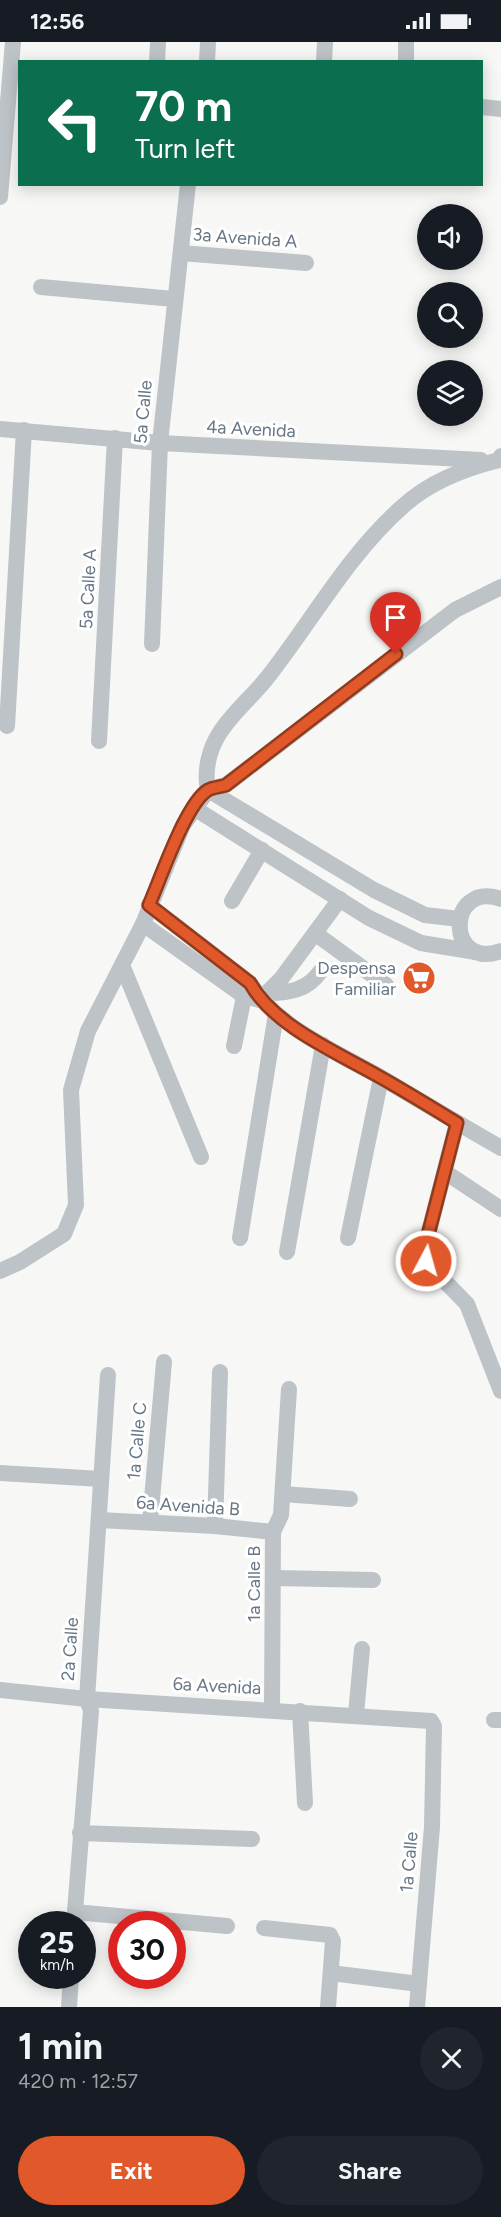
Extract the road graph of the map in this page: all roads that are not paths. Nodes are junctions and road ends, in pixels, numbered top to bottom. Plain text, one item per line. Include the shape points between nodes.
1 (13, 42) edge
2 (158, 42) edge
3 (208, 42) edge
4 (325, 42) edge
5 (406, 42) edge
6 (157, 60) edge
7 (207, 60) edge
8 (324, 60) edge
9 (406, 60) edge
10 (10, 80) edge
11 (483, 108) edge
12 (501, 109) edge
13 (188, 186) edge
14 (0, 197) edge
15 (181, 253) junction
16 (306, 263) dead end
17 (41, 287) dead end
18 (174, 299) junction
19 (0, 429) edge
20 (24, 430) junction
21 (115, 438) junction
22 (160, 443) junction
23 (500, 459) edge
24 (501, 587) edge
25 (153, 644) dead end
26 (6, 726) dead end
27 (99, 741) dead end
28 (208, 790) junction
29 (194, 808) junction
30 (262, 850) junction
31 (501, 898) edge
32 (340, 899) junction
33 (232, 901) dead end
34 (149, 905) junction
35 (459, 919) junction
36 (142, 924) junction
37 (316, 934) junction
38 (166, 940) junction
39 (130, 948) junction
40 (501, 951) edge
41 (476, 952) junction
42 (122, 965) junction
43 (321, 972) dead end
44 (386, 985) dead end
45 (257, 996) junction
46 (276, 1014) junction
47 (323, 1045) junction
48 (234, 1047) dead end
49 (381, 1077) junction
50 (457, 1123) junction
51 (501, 1148) edge
52 (201, 1157) dead end
53 (445, 1172) junction
54 (501, 1209) edge
55 (240, 1238) dead end
56 (348, 1238) dead end
57 (287, 1252) dead end
58 (0, 1271) edge
59 (164, 1362) dead end
60 (220, 1372) dead end
61 (108, 1375) dead end
62 (289, 1389) dead end
63 (501, 1391) edge
64 (0, 1473) edge
65 (102, 1479) junction
66 (283, 1494) junction
67 (350, 1499) dead end
68 (99, 1520) junction
69 (150, 1522) junction
70 (215, 1526) junction
71 (273, 1532) junction
72 (274, 1578) junction
73 (373, 1580) dead end
74 (362, 1649) dead end
75 (0, 1690) edge
76 (87, 1699) junction
77 (272, 1708) junction
78 (300, 1711) junction
79 (356, 1714) junction
80 (431, 1721) joint
81 (305, 1803) dead end
82 (80, 1833) junction
83 (252, 1839) dead end
84 (74, 1911) edge
85 (96, 1919) edge
86 (227, 1926) dead end
87 (264, 1928) dead end
88 (331, 1973) junction
89 (419, 1984) junction
90 (70, 1989) edge
91 (69, 2007) edge
92 (328, 2007) edge
93 (417, 2007) edge

1 - 10 street
2 - 6 street
3 - 7 street
4 - 8 street
5 - 9 street
10 - 14 street
11 - 12 street
13 - 15 street, 5a Calle
15 - 16 street, 3a Avenida A
15 - 18 street, 5a Calle
17 - 18 street
18 - 22 street, 5a Calle
19 - 20 street, 4a Avenida
20 - 21 street, 4a Avenida
20 - 26 street
21 - 22 street, 4a Avenida
21 - 27 street, 5a Calle A
22 - 23 street, 4a Avenida
22 - 25 street, 5a Calle
23 - 28 street via 467,468 428,489 402,507 372,539 324,596 267,678 219,734 207,765
24 - 28 street via 455,610 226,785
28 - 29 street
28 - 35 street via 384,895 425,915
29 - 30 street
29 - 34 street via 176,839
30 - 32 street
30 - 33 street
31 - 35 street via 476,898
32 - 37 street
32 - 41 street via 421,943
34 - 36 street
34 - 45 street via 250,983
35 - 41 street via 464,941
36 - 38 street
36 - 39 street
37 - 44 street
37 - 45 street
38 - 39 street via 155,939
38 - 45 street
39 - 42 street
40 - 41 street
42 - 52 street
42 - 58 street via 88,1031 71,1090 76,1205 64,1234
43 - 45 street via 298,990
45 - 46 street
45 - 48 street
46 - 47 street
46 - 55 street
47 - 49 street
47 - 57 street
49 - 50 street
49 - 56 street
50 - 51 street
50 - 53 street
53 - 54 street
53 - 63 street via 428,1235 426,1262 467,1304
59 - 69 street, 1a Calle C
60 - 70 street
61 - 65 street, 2a Calle
62 - 66 street, 1a Calle B
64 - 65 street
65 - 68 street, 2a Calle
66 - 67 street
66 - 71 street, 1a Calle B via 281,1515
68 - 69 street, 6a Avenida B
68 - 76 street, 2a Calle
69 - 70 street, 6a Avenida B
70 - 71 street, 6a Avenida B
71 - 72 street, 1a Calle B
72 - 73 street
72 - 77 street, 1a Calle B
74 - 79 street
75 - 76 street, 6a Avenida
76 - 77 street, 6a Avenida
76 - 82 street, 2a Calle via 91,1711
77 - 78 street, 6a Avenida
78 - 79 street, 6a Avenida
78 - 81 street
79 - 80 street, 6a Avenida
80 - 89 street, 1a Calle via 432,1827
82 - 83 street
82 - 84 street, 2a Calle
85 - 86 street
87 - 88 street via 330,1935
88 - 89 street
88 - 92 street
89 - 93 street, 1a Calle
90 - 91 street

